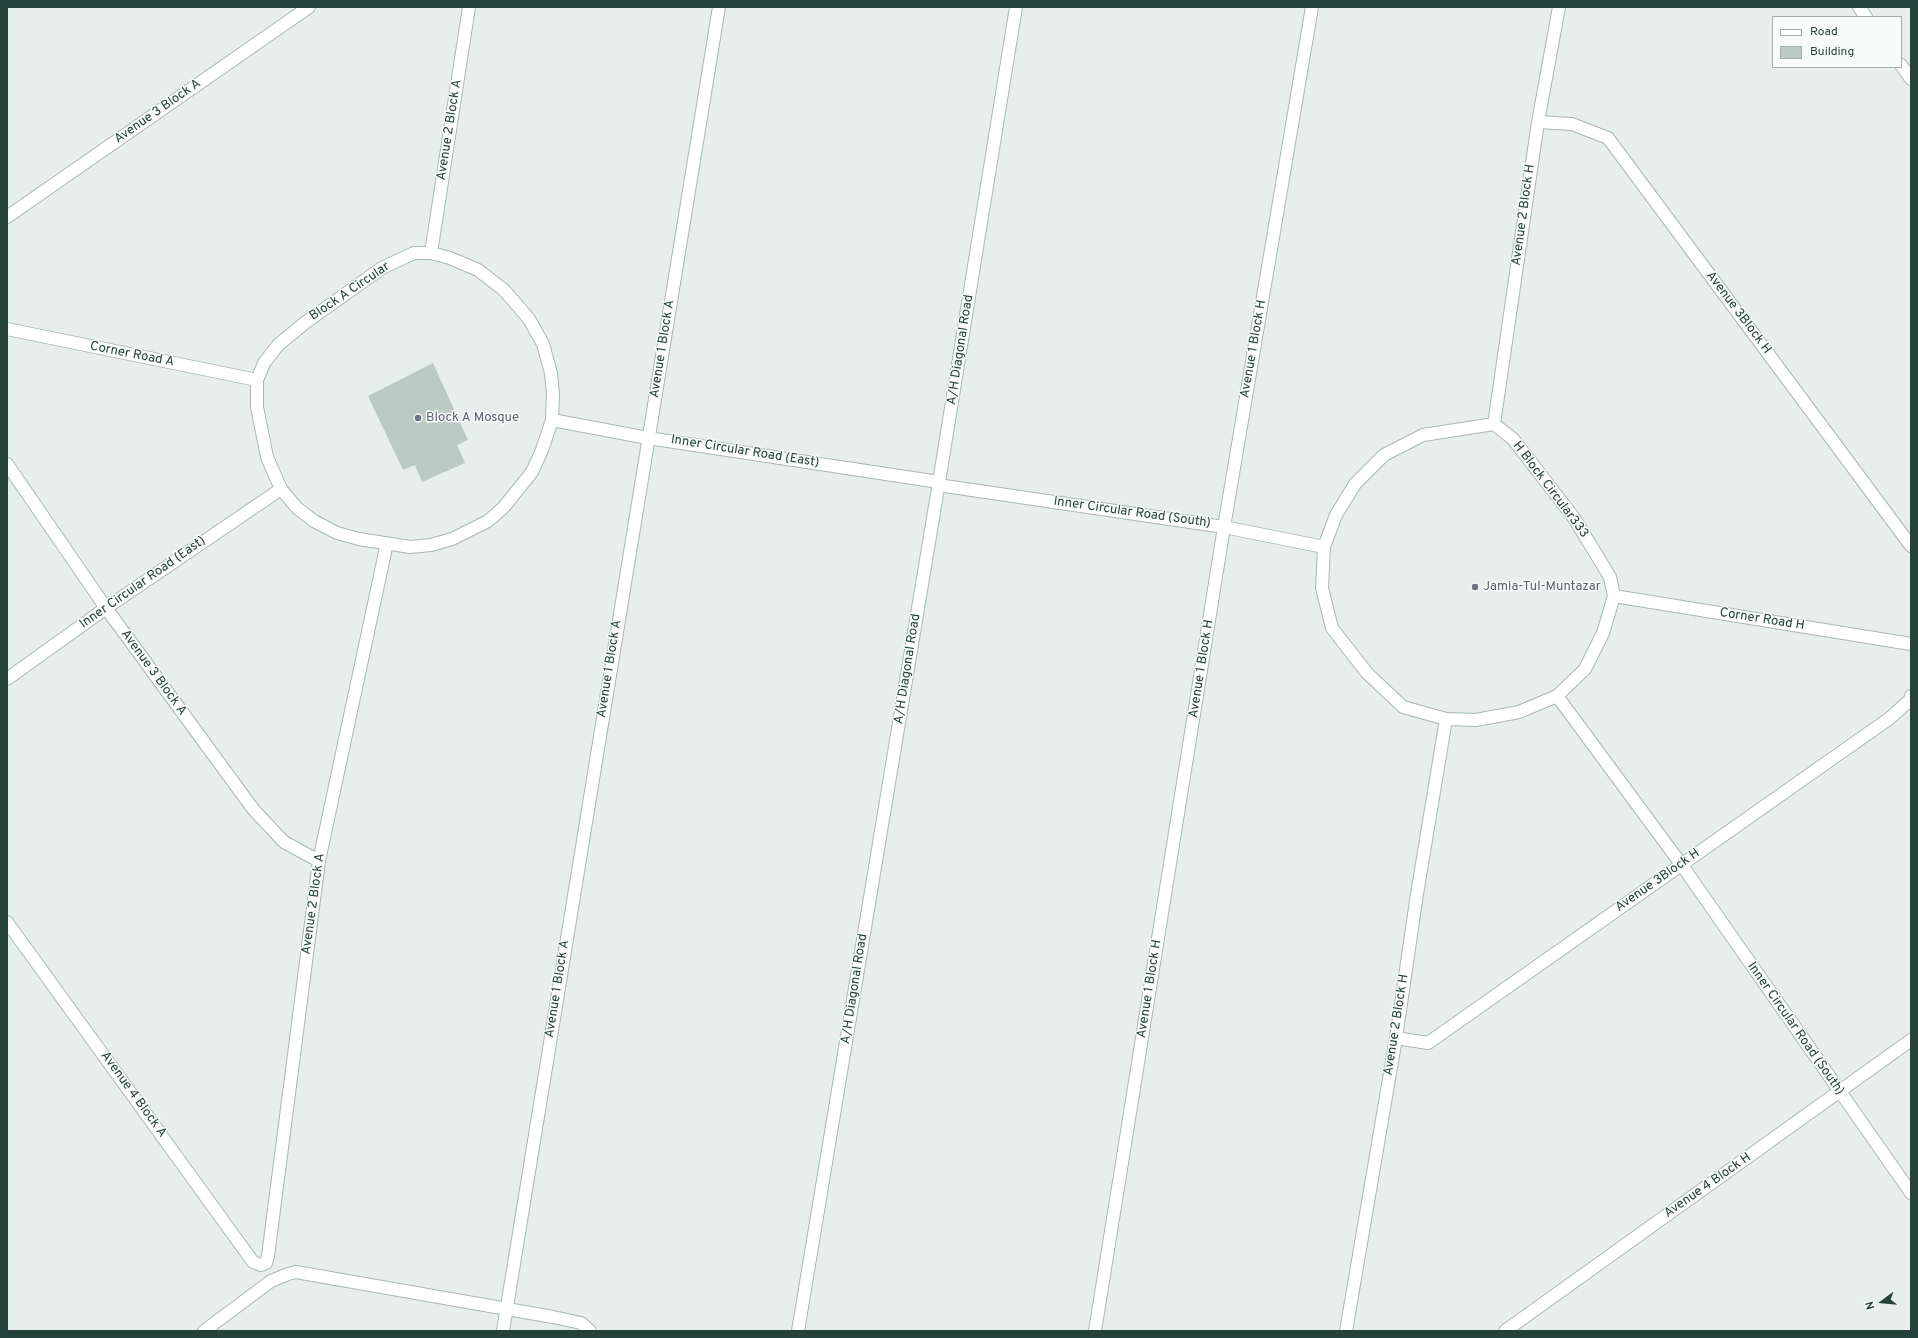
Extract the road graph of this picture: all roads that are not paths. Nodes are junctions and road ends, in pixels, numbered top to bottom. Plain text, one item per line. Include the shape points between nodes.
1 (309, 7) edge
2 (469, 7) edge
3 (719, 7) edge
4 (1016, 7) edge
5 (1312, 7) edge
6 (1559, 7) edge
7 (1859, 7) edge
8 (1865, 16) edge
9 (1902, 66) edge
10 (1911, 79) edge
11 (1538, 122) junction
12 (7, 217) edge
13 (431, 253) junction
14 (7, 329) edge
15 (257, 380) junction
16 (552, 420) junction
17 (1494, 424) junction
18 (648, 438) junction
19 (7, 464) edge
20 (939, 484) junction
21 (281, 489) junction
22 (1224, 527) junction
23 (387, 543) junction
24 (1911, 546) edge
25 (1324, 547) junction
26 (1614, 596) junction
27 (106, 608) junction
28 (1911, 644) edge
29 (7, 679) edge
30 (1557, 696) junction
31 (1911, 696) edge
32 (1446, 719) junction
33 (319, 861) junction
34 (1681, 864) junction
35 (7, 922) edge
36 (1396, 1038) junction
37 (1911, 1040) edge
38 (1840, 1092) junction
39 (1911, 1193) edge
40 (261, 1265) junction
41 (271, 1281) junction
42 (506, 1310) junction
43 (204, 1331) edge
44 (503, 1331) edge
45 (590, 1331) edge
46 (798, 1331) edge
47 (1095, 1331) edge
48 (1346, 1331) edge
49 (1505, 1331) edge

1 - 12 street, Avenue 3 Block A
2 - 13 street, Avenue 2 Block A
3 - 18 street, Avenue 1 Block A
4 - 20 street, A/H Diagonal Road
5 - 22 street, Avenue 1 Block H
6 - 11 street, Avenue 2 Block H
7 - 8 street
9 - 10 street
11 - 17 street, Avenue 2 Block H
11 - 24 street, Avenue 3Block H via 1572,124 1608,138
13 - 15 street, Block A Circular via 414,253 389,264 306,322 278,345 264,362
13 - 16 street, Block A Circular via 478,270 504,290 529,319 543,344 550,373 553,394
14 - 15 street, Corner Road A
15 - 21 street, Block A Circular via 260,430 267,456
16 - 18 street, Inner Circular Road (East)
16 - 23 street, Block A Circular via 532,472 504,508 488,520 452,539 431,545 410,547
17 - 25 street, H Block Circular333 via 1423,435 1384,455 1355,484 1336,515
17 - 26 street, H Block Circular333 via 1513,439 1574,518 1610,577
18 - 20 street, Inner Circular Road (East)
18 - 42 street, Avenue 1 Block A
19 - 27 street, Avenue 3 Block A
20 - 22 street, Inner Circular Road (South)
20 - 46 street, A/H Diagonal Road
21 - 23 street, Block A Circular via 297,508 314,521 337,533
21 - 27 street, Inner Circular Road (East)
22 - 25 street, Inner Circular Road (South)
22 - 47 street, Avenue 1 Block H
23 - 33 street, Avenue 2 Block A
25 - 32 street, H Block Circular333 via 1322,588 1332,628 1367,673 1403,707
26 - 28 street, Corner Road H
26 - 30 street, H Block Circular333 via 1603,633 1585,669
27 - 29 street, Inner Circular Road (East)
27 - 33 street, Avenue 3 Block A via 253,809 284,842
30 - 32 street, H Block Circular333 via 1519,712 1476,720
30 - 34 street, Inner Circular Road (South)
31 - 34 street, Avenue 3Block H via 1910,700 1890,718
32 - 36 street, Avenue 2 Block H
33 - 40 street, Avenue 2 Block A via 268,1256 266,1263
34 - 36 street, Avenue 3Block H via 1428,1043
34 - 38 street, Inner Circular Road (South)
35 - 40 street, Avenue 4 Block A via 254,1262
36 - 48 street, Avenue 2 Block H
37 - 38 street, Avenue 4 Block H
38 - 39 street, Inner Circular Road (South)
38 - 49 street, Avenue 4 Block H
40 - 41 street, Avenue 4 Block A
41 - 42 street via 296,1272
41 - 43 street
42 - 44 street, Avenue 1 Block A
42 - 45 street via 581,1323

